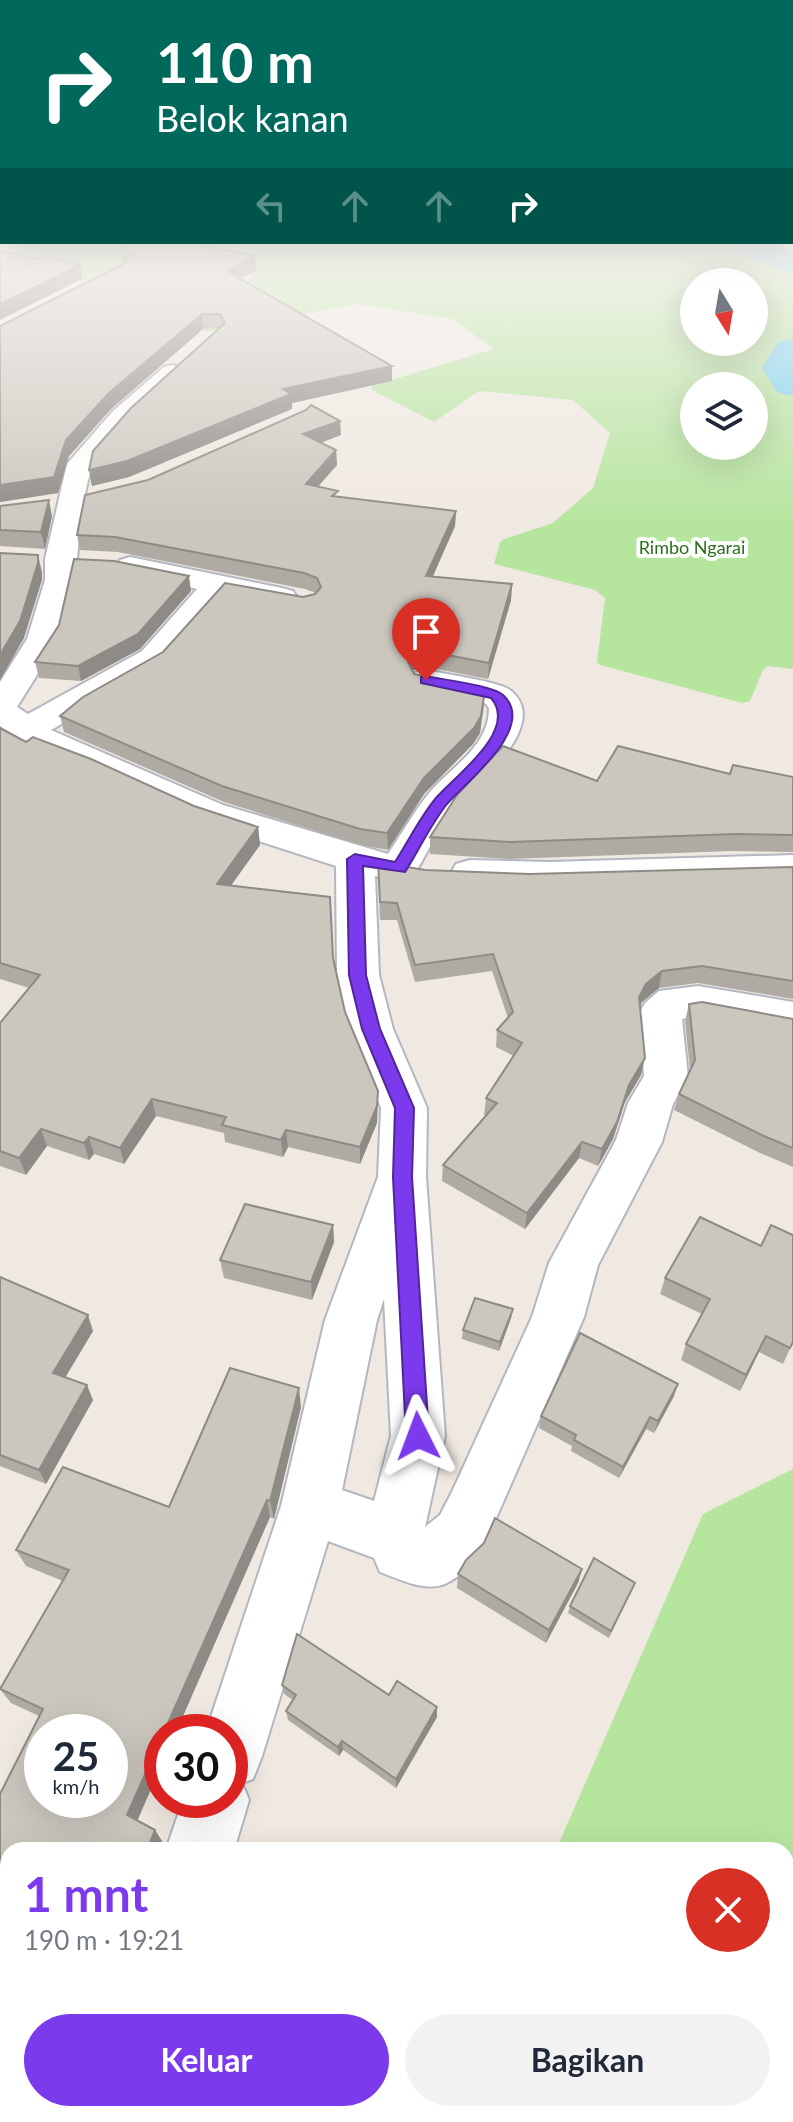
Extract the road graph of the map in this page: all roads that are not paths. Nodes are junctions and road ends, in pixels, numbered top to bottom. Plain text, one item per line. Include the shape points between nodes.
1 (190, 356) edge
2 (87, 499) junction
3 (44, 506) edge
4 (68, 561) junction
5 (220, 585) junction
6 (304, 601) edge
7 (426, 680) edge
8 (9, 716) edge
9 (377, 864) junction
10 (793, 868) edge
11 (793, 1018) edge
12 (402, 1177) junction
13 (310, 1506) junction
14 (394, 1537) junction
15 (243, 1714) edge
16 (210, 1818) edge
17 (203, 1842) edge

1 - 2 street via 122,416 80,464
2 - 3 street
2 - 4 street
4 - 5 street
4 - 8 street via 43,639
5 - 6 street
5 - 8 street via 153,658
7 - 9 street via 496,695 506,706 506,716 491,752
8 - 9 street via 49,744 210,813
9 - 10 street via 509,875
9 - 12 street via 358,975 371,1029 404,1108
11 - 14 street via 698,1001 666,1006 660,1014 666,1077 639,1142 574,1263 558,1317 471,1514 437,1559 401,1551
12 - 13 street via 351,1320
12 - 14 street via 418,1436
13 - 14 street
13 - 15 street
16 - 17 street

